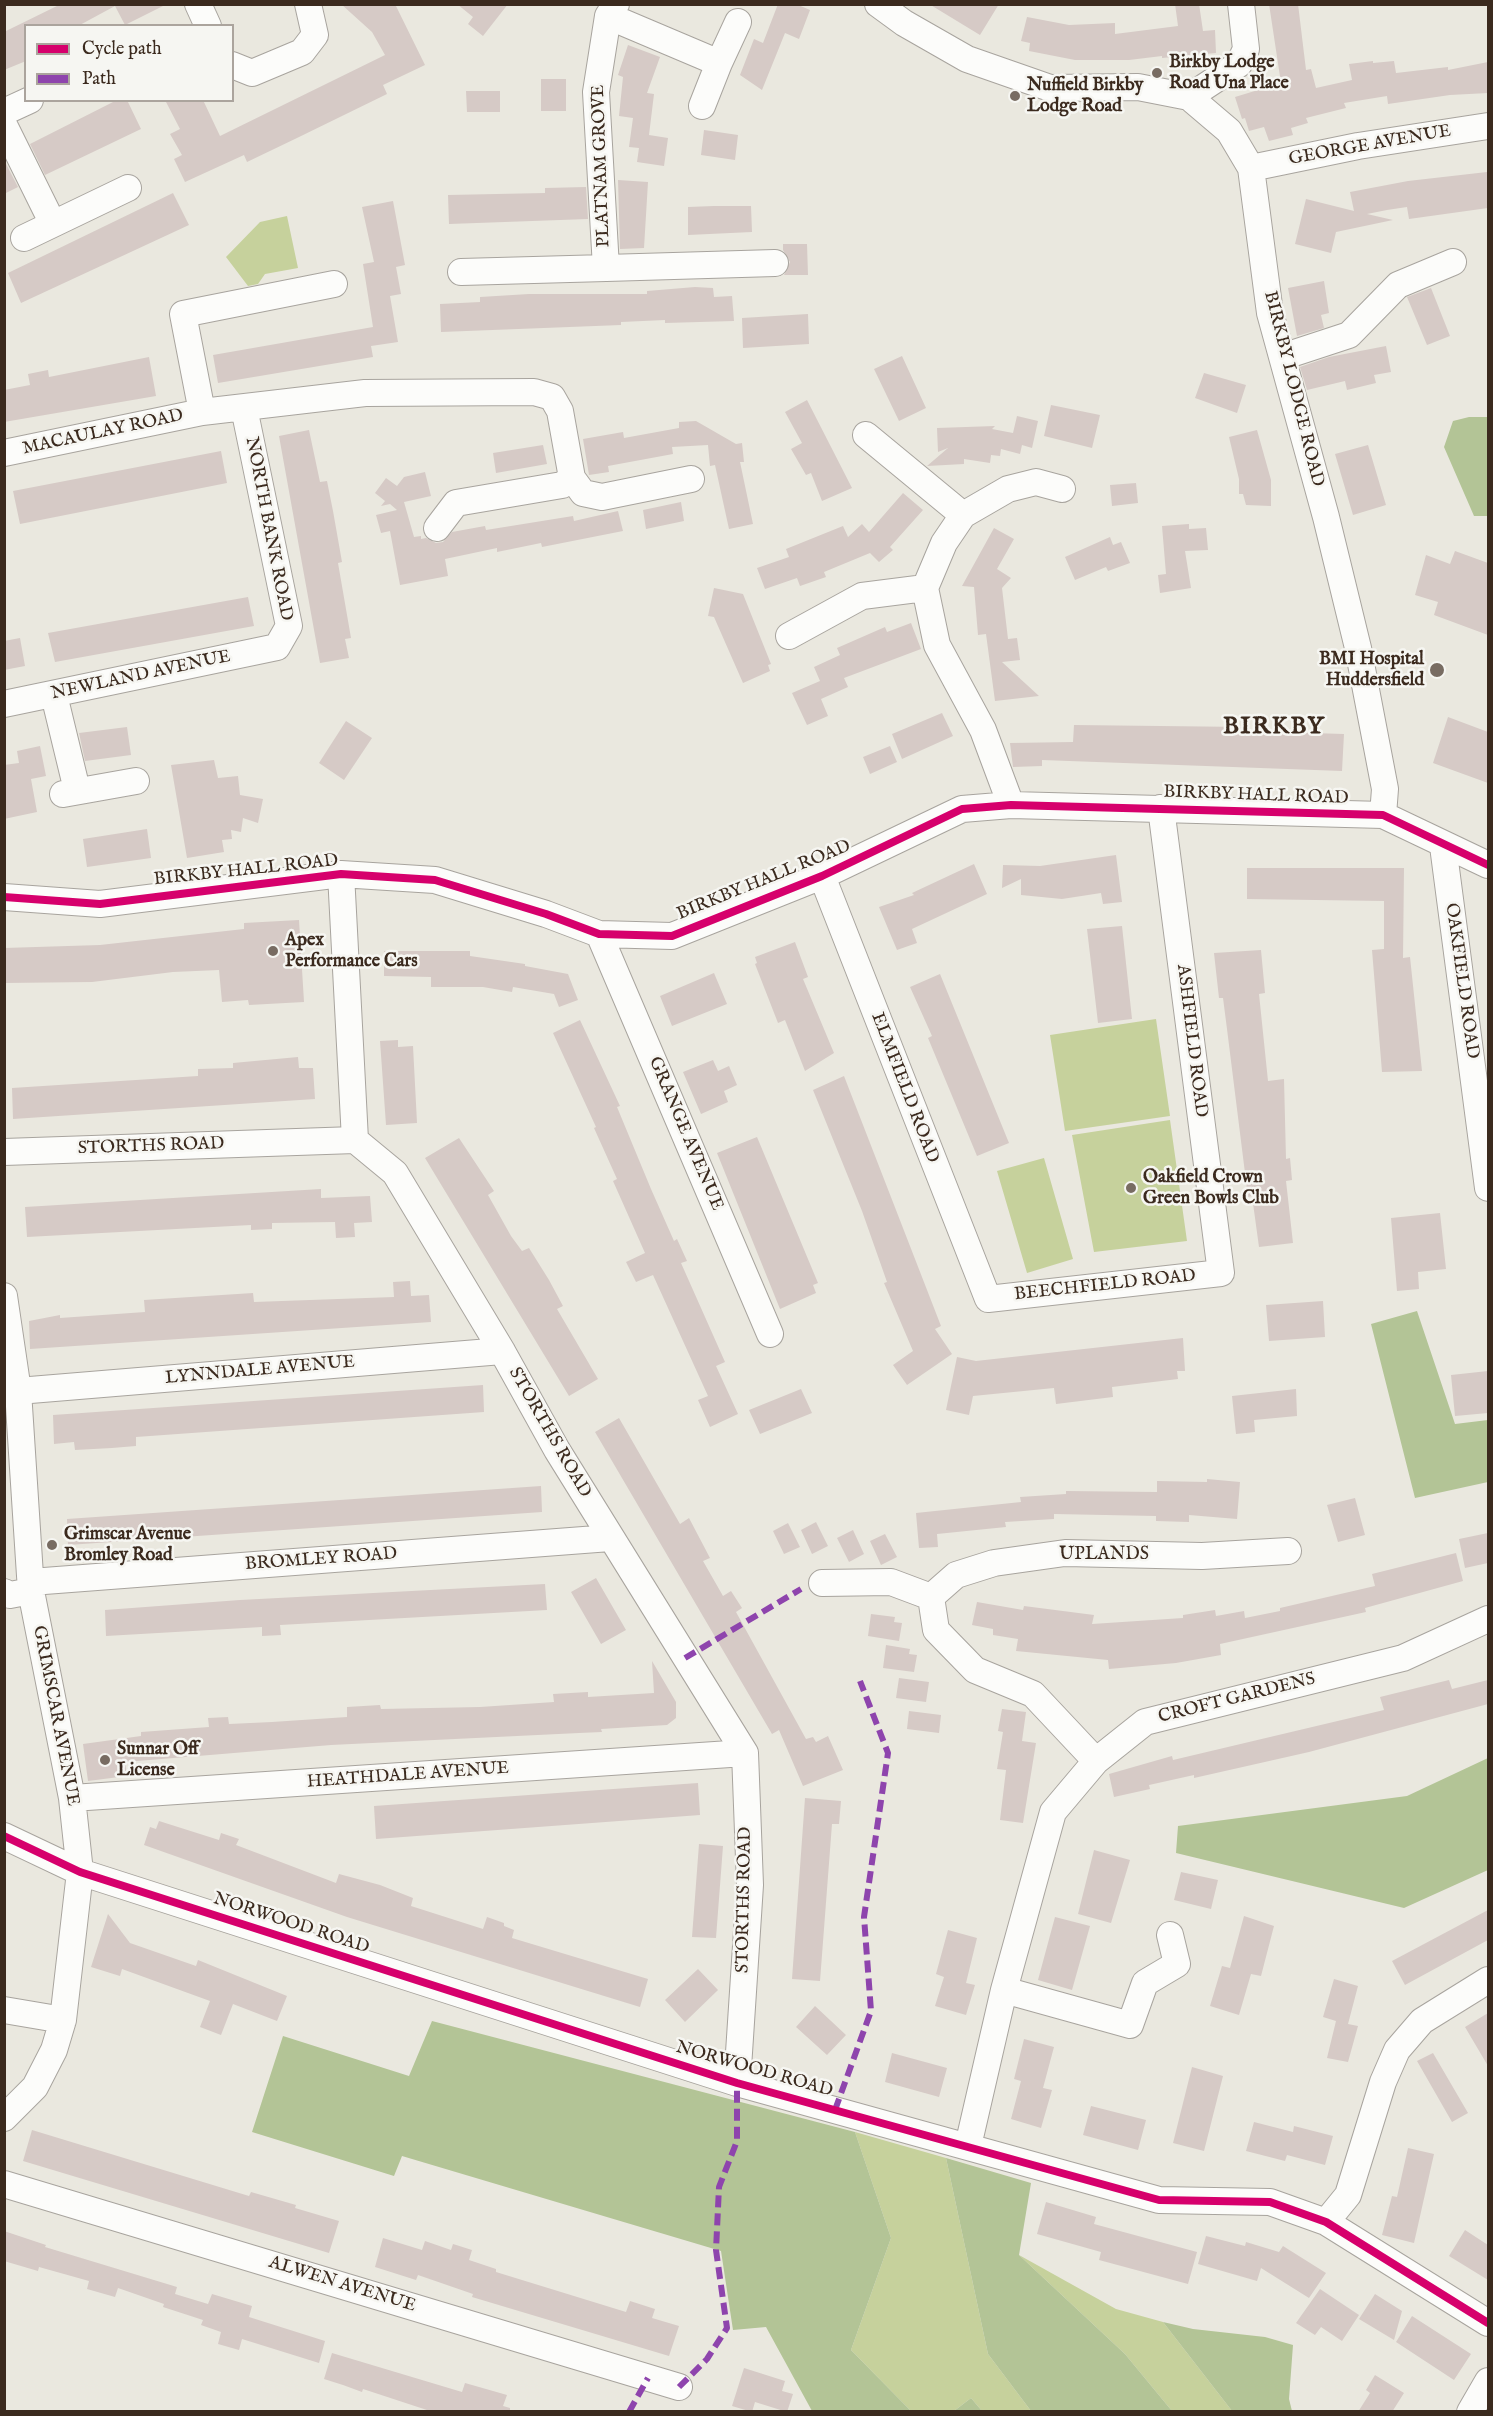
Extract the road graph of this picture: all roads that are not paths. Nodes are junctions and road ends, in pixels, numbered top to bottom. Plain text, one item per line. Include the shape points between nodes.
1 (308, 4) edge
2 (878, 4) edge
3 (1241, 4) edge
4 (612, 10) edge
5 (738, 22) dead end
6 (719, 63) junction
7 (234, 66) edge
8 (1189, 97) junction
9 (26, 102) edge
10 (702, 106) dead end
11 (4, 112) edge
12 (4, 125) edge
13 (1488, 126) edge
14 (1251, 168) junction
15 (128, 188) dead end
16 (53, 224) junction
17 (24, 238) dead end
18 (1453, 262) dead end
19 (775, 263) dead end
20 (606, 268) junction
21 (461, 272) dead end
22 (334, 284) dead end
23 (1282, 357) junction
24 (244, 408) junction
25 (202, 412) junction
26 (866, 435) dead end
27 (4, 453) edge
28 (572, 478) junction
29 (691, 479) dead end
30 (1062, 489) dead end
31 (963, 515) junction
32 (437, 528) dead end
33 (925, 588) junction
34 (789, 636) dead end
35 (277, 646) joint
36 (54, 696) junction
37 (4, 704) edge
38 (136, 781) dead end
39 (1011, 805) junction
40 (1161, 808) junction
41 (1383, 815) junction
42 (1443, 846) junction
43 (1488, 865) edge
44 (341, 874) junction
45 (822, 876) junction
46 (4, 897) edge
47 (599, 934) junction
48 (356, 1140) junction
49 (4, 1152) edge
50 (1488, 1188) edge
51 (1221, 1273) joint
52 (4, 1296) edge
53 (988, 1299) joint
54 (770, 1334) dead end
55 (8, 1346) edge
56 (502, 1351) junction
57 (18, 1391) junction
58 (610, 1538) junction
59 (1288, 1551) dead end
60 (822, 1583) dead end
61 (31, 1586) junction
62 (4, 1592) edge
63 (931, 1597) junction
64 (1488, 1619) edge
65 (745, 1754) junction
66 (1096, 1761) junction
67 (72, 1798) junction
68 (4, 1836) edge
69 (80, 1872) junction
70 (1170, 1935) dead end
71 (1488, 1980) edge
72 (1004, 1990) junction
73 (4, 2010) edge
74 (63, 2020) junction
75 (737, 2083) junction
76 (4, 2118) edge
77 (968, 2146) junction
78 (4, 2184) edge
79 (1326, 2222) junction
80 (1488, 2324) edge
81 (1488, 2380) edge
82 (679, 2387) dead end
83 (1470, 2412) edge

1 - 7 street via 315,35 302,52 252,73
2 - 8 street, BIRKBY LODGE ROAD via 967,59 1050,88 1138,87
3 - 8 street via 1246,50 1239,64
4 - 6 street
4 - 20 street, PLATNAM GROVE via 596,92
5 - 6 street
6 - 10 street
8 - 14 street, BIRKBY LODGE ROAD via 1229,131
9 - 11 street
12 - 16 street
13 - 14 street, GEORGE AVENUE
14 - 23 street, BIRKBY LODGE ROAD via 1270,313
15 - 16 street
16 - 17 street
18 - 23 street via 1398,285 1349,335
19 - 20 street, PLATNAM GROVE
20 - 21 street
22 - 25 street, MACAULAY ROAD via 183,314
23 - 41 street, BIRKBY LODGE ROAD via 1358,648 1385,789
24 - 25 street, MACAULAY ROAD
24 - 28 street, MACAULAY ROAD via 375,393 534,392 552,397 560,411
24 - 35 street, NORTH BANK ROAD via 289,626
25 - 27 street, MACAULAY ROAD
26 - 31 street
28 - 29 street via 583,493 602,497
28 - 32 street via 562,485 456,503
30 - 31 street via 1036,482 1008,489
31 - 33 street via 944,543
33 - 34 street via 862,596
33 - 39 street via 937,645 983,730
35 - 36 street, NEWLAND AVENUE
36 - 37 street, NEWLAND AVENUE
36 - 38 street via 70,792
39 - 40 street, BIRKBY HALL ROAD
39 - 45 street, BIRKBY HALL ROAD via 962,809
40 - 41 street, BIRKBY HALL ROAD
40 - 51 street, ASHFIELD ROAD
41 - 42 street, BIRKBY HALL ROAD
42 - 43 street, BIRKBY HALL ROAD
42 - 50 street, OAKFIELD ROAD
44 - 46 street, BIRKBY HALL ROAD via 100,904
44 - 47 street, BIRKBY HALL ROAD via 435,880
44 - 48 street
45 - 47 street, BIRKBY HALL ROAD via 672,936
45 - 53 street, ELMFIELD ROAD
47 - 54 street, GRANGE AVENUE
48 - 49 street, STORTHS ROAD
48 - 56 street, STORTHS ROAD via 395,1173
51 - 53 street, BEECHFIELD ROAD
52 - 55 street, GRIMSCAR AVENUE
55 - 57 street, GRIMSCAR AVENUE
56 - 57 street, LYNNDALE AVENUE
56 - 58 street, STORTHS ROAD
57 - 61 street, GRIMSCAR AVENUE
58 - 61 street, BROMLEY ROAD
58 - 65 street, STORTHS ROAD
59 - 63 street, UPLANDS via 1202,1556 1065,1554 994,1563 956,1575
60 - 63 street via 891,1582
61 - 62 street, BROMLEY ROAD via 10,1595
61 - 67 street, GRIMSCAR AVENUE
63 - 66 street via 936,1630 975,1670 1033,1694
64 - 66 street, CROFT GARDENS via 1403,1658 1145,1722
65 - 67 street, HEATHDALE AVENUE
65 - 75 street, STORTHS ROAD via 750,1885
66 - 72 street, CROFT GARDENS via 1053,1812
67 - 69 street, GRIMSCAR AVENUE
68 - 69 street, NORWOOD ROAD
69 - 74 street, GRIMSCAR AVENUE
69 - 75 street, NORWOOD ROAD
70 - 72 street via 1178,1964 1145,1983 1130,2025
71 - 79 street via 1422,2021 1397,2050 1383,2082 1348,2195
72 - 77 street, CROFT GARDENS
73 - 74 street
74 - 76 street, GRIMSCAR AVENUE via 54,2050 35,2087
75 - 77 street, NORWOOD ROAD
77 - 79 street, NORWOOD ROAD via 1159,2200 1270,2202
78 - 82 street, ALWEN AVENUE
79 - 80 street, NORWOOD ROAD
81 - 83 street

